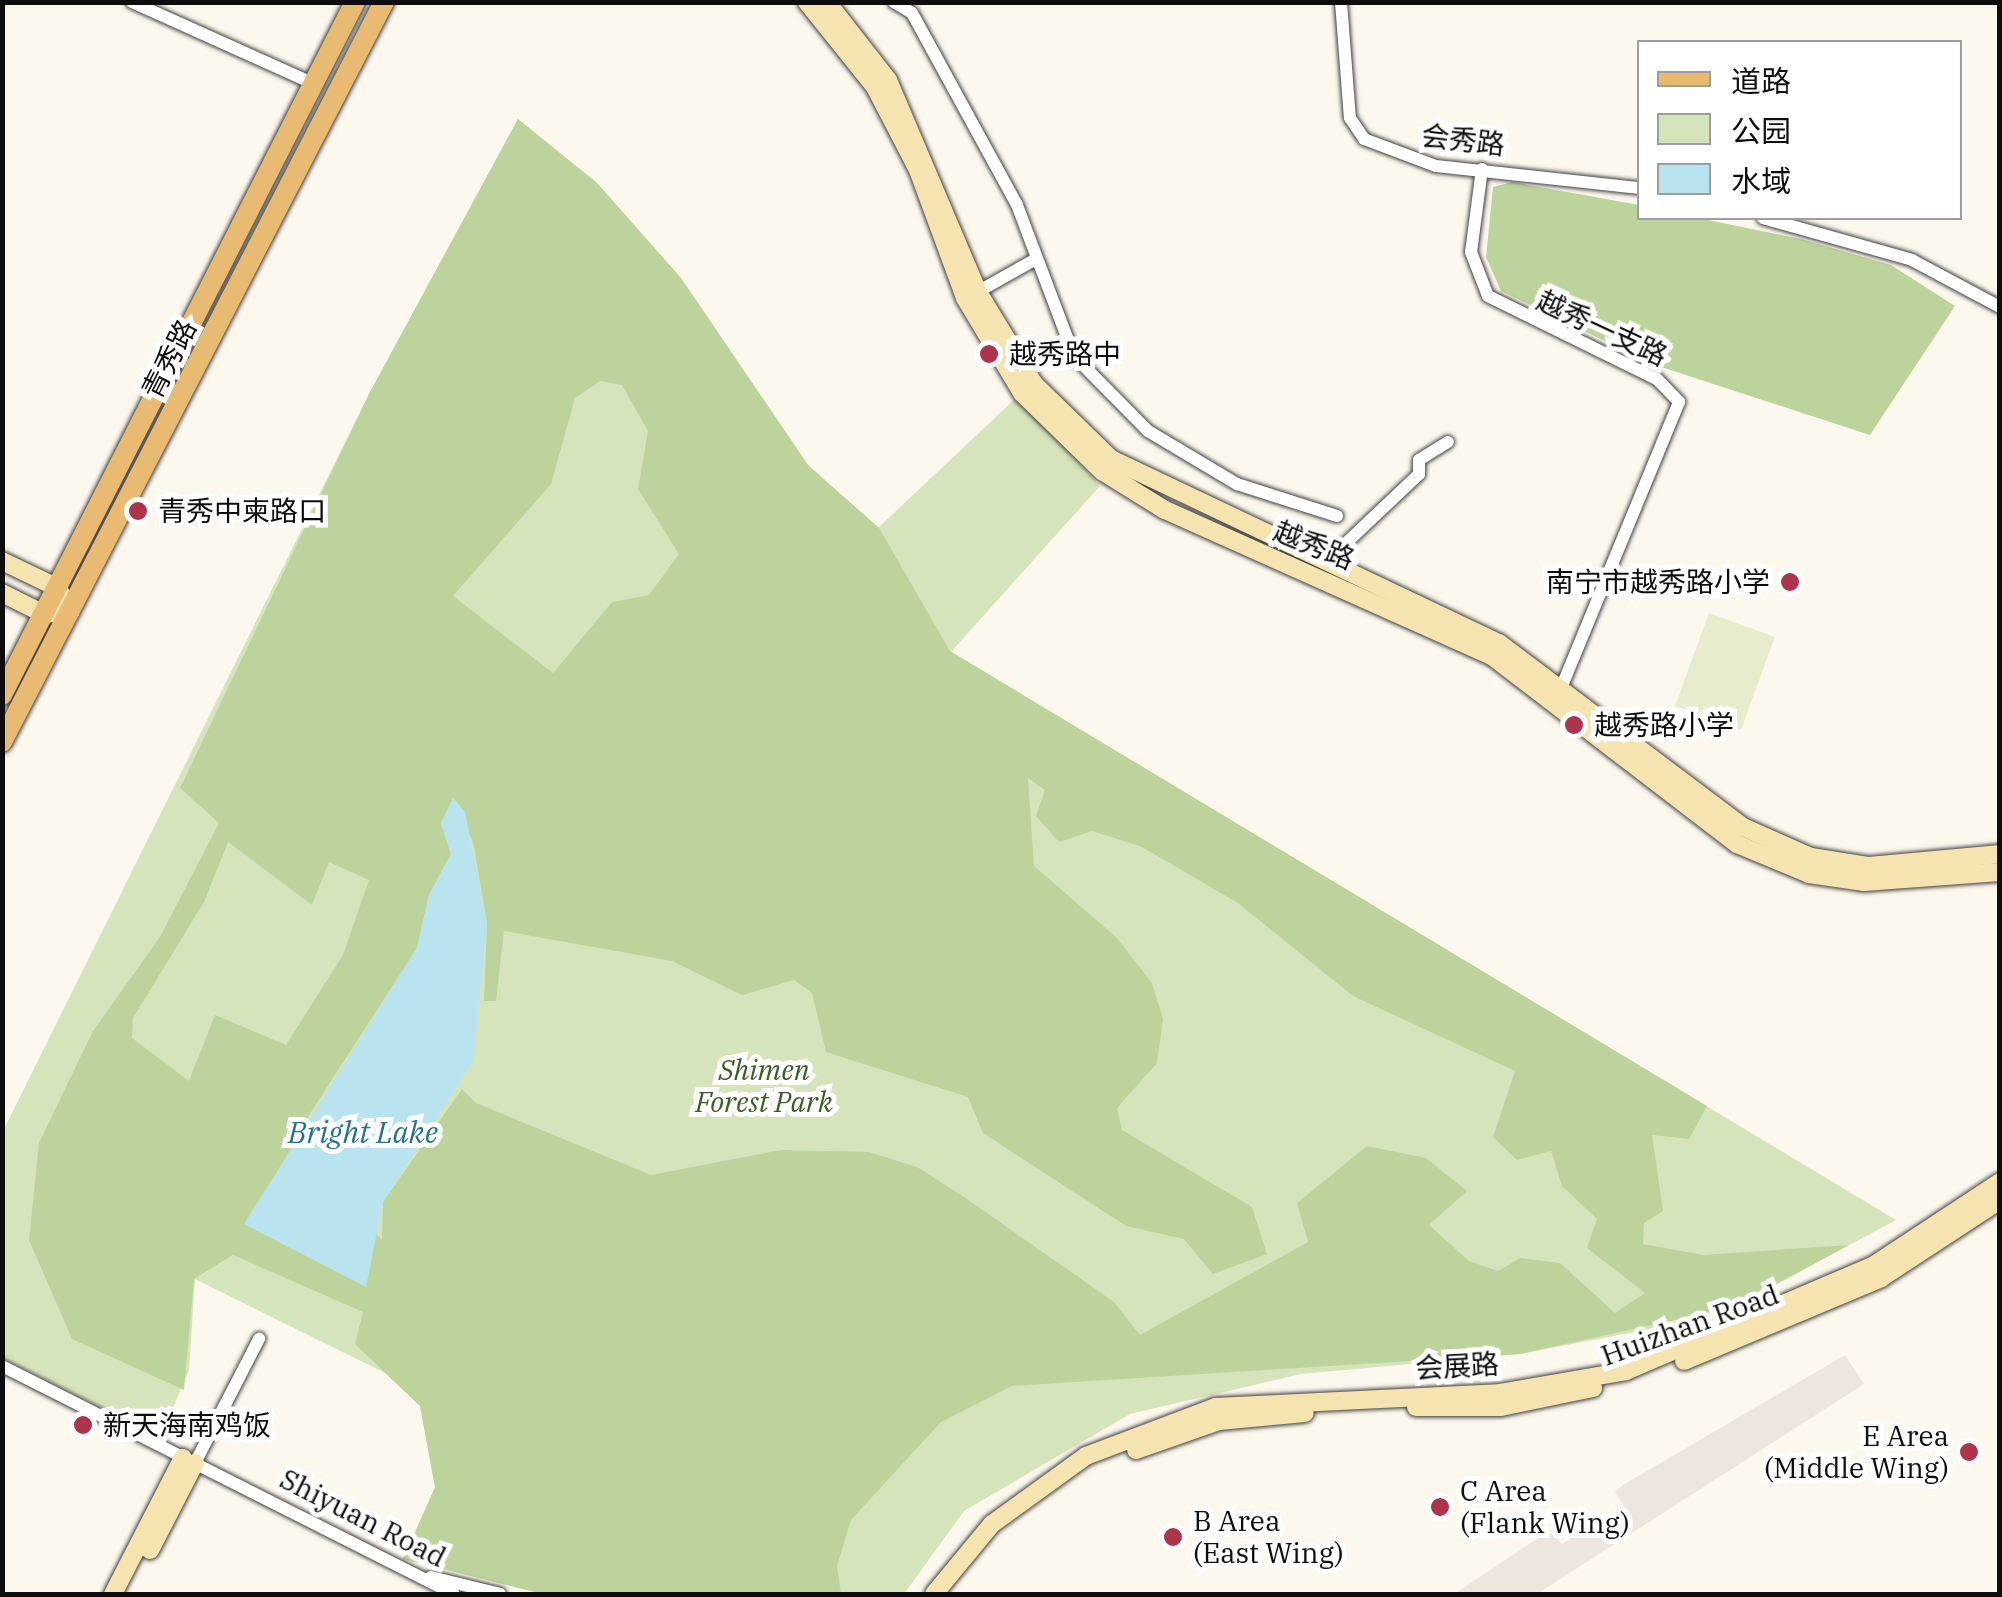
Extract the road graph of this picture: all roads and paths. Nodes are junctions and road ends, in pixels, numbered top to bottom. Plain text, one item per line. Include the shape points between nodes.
1 (132, 2) edge
2 (356, 2) edge
3 (384, 2) edge
4 (807, 2) edge
5 (827, 2) edge
6 (894, 2) edge
7 (1341, 2) edge
8 (312, 84) junction
9 (1482, 170) junction
10 (1637, 188) edge
11 (1770, 220) edge
12 (1036, 259) junction
13 (972, 295) junction
14 (2000, 307) edge
15 (1448, 442) dead end
16 (1337, 516) dead end
17 (2, 561) edge
18 (1326, 562) junction
19 (58, 588) junction
20 (2, 593) edge
21 (70, 612) junction
22 (44, 614) junction
23 (1559, 693) junction
24 (2, 694) edge
25 (2, 742) edge
26 (2000, 854) edge
27 (2000, 872) edge
28 (2000, 1182) edge
29 (2000, 1200) edge
30 (259, 1338) dead end
31 (2, 1366) edge
32 (189, 1460) junction
33 (399, 1569) junction
34 (113, 1594) edge
35 (127, 1594) edge
36 (454, 1594) edge
37 (500, 1594) edge
38 (934, 1594) edge
39 (950, 1594) edge

1 - 8 street
2 - 8 main road, 青秀路
3 - 21 main road, 青秀路
4 - 13 main road, 越秀路 via 874,87
5 - 13 main road, 越秀路 via 888,80
6 - 12 street via 922,31 1018,205
7 - 9 street, 会秀路 via 1350,118 1364,139 1436,166
8 - 19 main road, 青秀路
9 - 10 street, 会秀路
9 - 23 street, 越秀一支路 via 1471,252 1488,296 1657,379 1679,402
11 - 14 street via 1912,260
12 - 13 street
12 - 16 street via 1074,356 1148,431 1237,484
13 - 18 main road, 越秀路 via 1034,384 1111,459
13 - 23 main road, 越秀路 via 1022,393 1102,470 1182,518 1432,624
15 - 18 street via 1419,460 1418,474
17 - 19 main road
18 - 23 main road, 越秀路 via 1442,612
19 - 21 main road
19 - 22 main road, 青秀路
20 - 22 main road
21 - 22 main road
21 - 25 main road, 青秀路
22 - 24 main road, 青秀路
23 - 26 main road, 越秀路 via 1736,823 1811,856 1869,866
23 - 27 main road, 越秀路 via 1736,844 1809,874 1864,882
28 - 38 main road, 会展路 via 1874,1266 1626,1371 1499,1392 1216,1407 1086,1456 992,1524
29 - 39 main road, Huizhan Road via 1881,1278 1629,1381 1501,1407 1219,1421 1093,1465 1000,1533
30 - 32 street
31 - 32 street, Shiyuan Road
32 - 33 street, Shiyuan Road
32 - 34 main road
32 - 35 main road
33 - 36 street, Shiyuan Road
33 - 37 street

